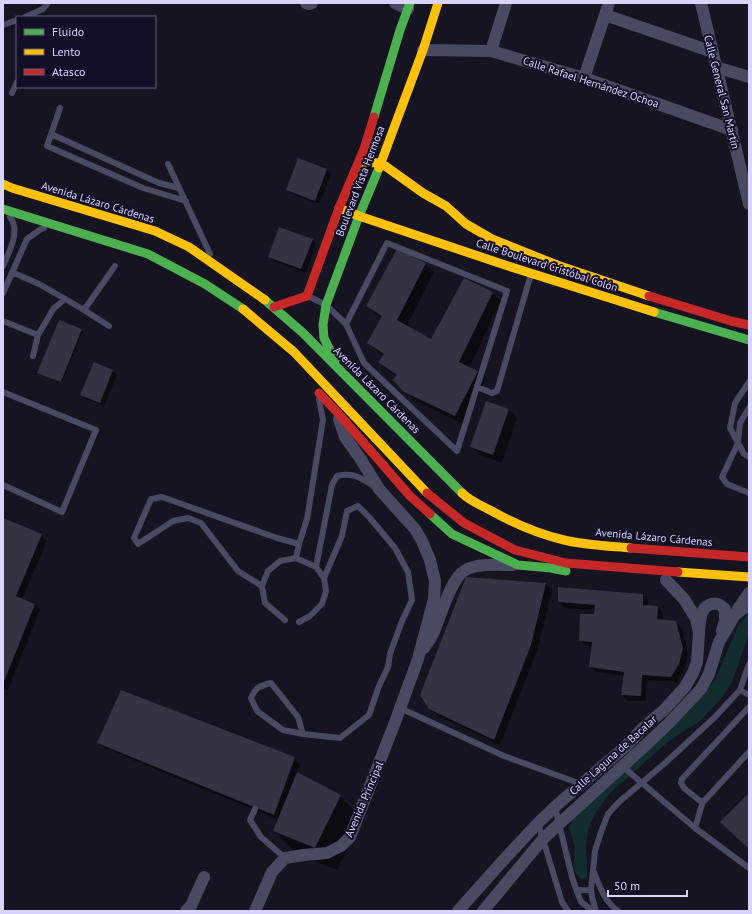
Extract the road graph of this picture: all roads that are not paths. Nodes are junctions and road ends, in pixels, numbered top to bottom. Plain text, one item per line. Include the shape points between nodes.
1 (48, 3) edge
2 (306, 3) edge
3 (312, 3) edge
4 (395, 3) edge
5 (438, 3) edge
6 (506, 3) edge
7 (701, 3) edge
8 (409, 6) edge
9 (607, 9) edge
10 (32, 16) edge
11 (16, 20) edge
12 (3, 25) edge
13 (423, 50) junction
14 (491, 51) junction
15 (713, 52) junction
16 (716, 67) junction
17 (749, 77) edge
18 (584, 78) junction
19 (16, 84) edge
20 (12, 93) dead end
21 (60, 108) dead end
22 (732, 130) junction
23 (51, 134) junction
24 (359, 162) junction
25 (381, 163) junction
26 (168, 164) dead end
27 (3, 184) edge
28 (180, 188) junction
29 (749, 200) edge
30 (186, 201) junction
31 (339, 208) junction
32 (4, 209) edge
33 (359, 216) junction
34 (59, 226) junction
35 (215, 265) junction
36 (3, 266) edge
37 (115, 266) dead end
38 (12, 272) junction
39 (531, 273) junction
40 (3, 293) edge
41 (307, 296) junction
42 (65, 299) junction
43 (326, 305) junction
44 (274, 307) junction
45 (84, 310) junction
46 (3, 320) edge
47 (346, 324) junction
48 (749, 325) edge
49 (109, 326) dead end
50 (38, 335) junction
51 (749, 340) edge
52 (294, 352) junction
53 (33, 356) dead end
54 (338, 368) junction
55 (749, 382) edge
56 (477, 387) junction
57 (3, 392) edge
58 (319, 394) junction
59 (749, 408) edge
60 (336, 411) junction
61 (738, 443) junction
62 (749, 457) edge
63 (3, 485) edge
64 (380, 489) junction
65 (749, 493) edge
66 (299, 544) junction
67 (749, 557) edge
68 (296, 558) junction
69 (518, 566) junction
70 (316, 567) junction
71 (432, 569) junction
72 (581, 573) dead end
73 (458, 577) junction
74 (749, 577) edge
75 (324, 578) junction
76 (661, 580) joint
77 (262, 586) junction
78 (744, 588) edge
79 (749, 608) edge
80 (285, 620) dead end
81 (732, 620) junction
82 (299, 622) dead end
83 (699, 632) junction
84 (719, 642) junction
85 (418, 659) junction
86 (749, 664) edge
87 (740, 690) junction
88 (749, 695) edge
89 (749, 707) edge
90 (400, 708) junction
91 (303, 734) junction
92 (749, 752) edge
93 (623, 765) junction
94 (581, 784) junction
95 (702, 801) junction
96 (555, 806) junction
97 (255, 809) dead end
98 (538, 823) junction
99 (559, 824) junction
100 (696, 828) junction
101 (543, 839) junction
102 (285, 858) junction
103 (749, 868) edge
104 (594, 870) junction
105 (204, 877) dead end
106 (485, 881) junction
107 (576, 889) junction
108 (591, 889) junction
109 (499, 891) junction
110 (186, 911) edge
111 (255, 911) edge
112 (458, 911) edge
113 (483, 911) edge
114 (568, 911) edge
115 (593, 911) edge
116 (596, 911) edge
117 (618, 911) edge

1 - 10 lane
2 - 3 street
4 - 8 street
5 - 13 main road, Boulevard Vista Hermosa
6 - 14 street
7 - 15 street, Calle General San Martín
8 - 24 main road, Boulevard Vista Hermosa
9 - 15 street
9 - 18 street
11 - 12 lane
13 - 14 street, Calle Rafael Hernández Ochoa
13 - 25 main road, Boulevard Vista Hermosa
14 - 18 street, Calle Rafael Hernández Ochoa
15 - 16 street, Calle General San Martín
16 - 17 street
16 - 22 street, Calle General San Martín
18 - 22 street, Calle Rafael Hernández Ochoa
19 - 20 lane
21 - 23 lane
22 - 29 street, Calle General San Martín
23 - 28 lane via 158,182
23 - 30 lane via 47,146 143,188
24 - 25 main road
24 - 31 main road, Boulevard Vista Hermosa
25 - 33 main road, Boulevard Vista Hermosa
25 - 48 main road, Calle Boulevard Cristóbal Colón via 446,206 466,224 492,239 557,265 662,300
26 - 28 lane
27 - 35 main road, Avenida Lázaro Cárdenas via 155,231
28 - 30 lane
30 - 35 lane
31 - 33 main road, Calle Boulevard Cristóbal Colón
31 - 41 main road, Boulevard Vista Hermosa
32 - 34 main road
32 - 36 lane via 13,220 14,239
33 - 39 main road, Calle Boulevard Cristóbal Colón
33 - 43 main road, Boulevard Vista Hermosa
34 - 38 lane via 41,229 27,238
34 - 52 main road via 148,254 179,270 245,310
35 - 44 main road, Avenida Lázaro Cárdenas
37 - 45 lane
38 - 40 lane
38 - 42 lane
39 - 51 main road, Calle Boulevard Cristóbal Colón
39 - 56 lane via 497,391 492,393
41 - 43 lane
41 - 44 main road
42 - 45 lane
42 - 50 lane via 54,308
43 - 47 lane
43 - 54 main road, Boulevard Vista Hermosa via 324,338
44 - 54 main road, Avenida Lázaro Cárdenas
45 - 49 lane
46 - 50 lane
47 - 56 lane via 364,363 457,451
47 - 56 lane via 387,243 507,291
50 - 53 lane
52 - 58 main road
52 - 74 main road via 424,490 464,524 515,550 566,563
54 - 67 main road, Avenida Lázaro Cárdenas via 467,498 502,517 564,540 604,546
55 - 61 lane via 735,403 730,428
57 - 63 lane via 96,430 62,512
58 - 60 main road
58 - 66 lane via 323,420 307,520
59 - 61 lane via 740,424
60 - 64 street, Avenida Principal via 345,437
60 - 69 main road via 410,496 452,534
61 - 62 lane via 744,454
61 - 65 lane via 722,477 727,484
64 - 70 lane via 357,476 337,476 332,485
64 - 71 street, Avenida Principal via 415,529
66 - 68 lane
66 - 77 lane via 162,497 151,499 134,538 138,544 173,521 188,518 201,523 238,571
68 - 70 lane
68 - 77 lane via 280,561 268,571
69 - 72 main road
69 - 73 street, Avenida Principal via 476,566 463,571
70 - 75 lane
71 - 73 street via 443,578
71 - 85 street, Avenida Principal via 435,581 434,599
73 - 85 street, Avenida Principal via 446,600 435,631
75 - 82 lane via 326,591 322,604 310,616
75 - 91 lane via 342,536 347,511 358,506 395,548 408,572 412,600 402,621 390,654 388,668 369,715 340,738
76 - 78 main road via 727,583
76 - 83 street, Calle Laguna de Bacalar via 684,599 696,619
77 - 80 lane via 265,603
78 - 81 street, Calle Laguna de Bacalar via 738,610
79 - 81 lane
81 - 84 street, Calle Laguna de Bacalar
83 - 84 street via 704,608 710,604 719,604 725,609 726,614
83 - 94 street, Calle Laguna de Bacalar via 697,662 685,687 625,747
84 - 93 street, Calle Laguna de Bacalar via 709,674 701,688 668,724
85 - 90 street, Avenida Principal
86 - 87 lane
87 - 88 lane
87 - 104 lane via 715,717 608,814 596,851
89 - 95 lane via 682,780 684,788
90 - 94 lane via 504,756
90 - 102 street, Avenida Principal via 350,837 341,846 327,853
91 - 91 lane via 283,730 257,711 251,698 254,690 271,683 298,717
92 - 95 lane
93 - 99 street, Calle Laguna de Bacalar
93 - 100 lane
94 - 96 street, Calle Laguna de Bacalar
95 - 100 lane
96 - 98 street, Calle Laguna de Bacalar
96 - 99 lane
97 - 102 lane via 250,820 261,837
98 - 101 lane
98 - 106 street, Calle Laguna de Bacalar
99 - 101 street, Calle Laguna de Bacalar
99 - 107 lane
100 - 103 lane
101 - 109 street, Calle Laguna de Bacalar
101 - 114 lane via 562,902
102 - 111 street via 272,872
104 - 108 lane
104 - 117 lane via 607,901
105 - 110 street via 191,906
106 - 109 street
106 - 112 street, Calle Laguna de Bacalar
107 - 108 lane
107 - 115 lane via 581,902
108 - 116 lane
109 - 113 street, Calle Laguna de Bacalar

